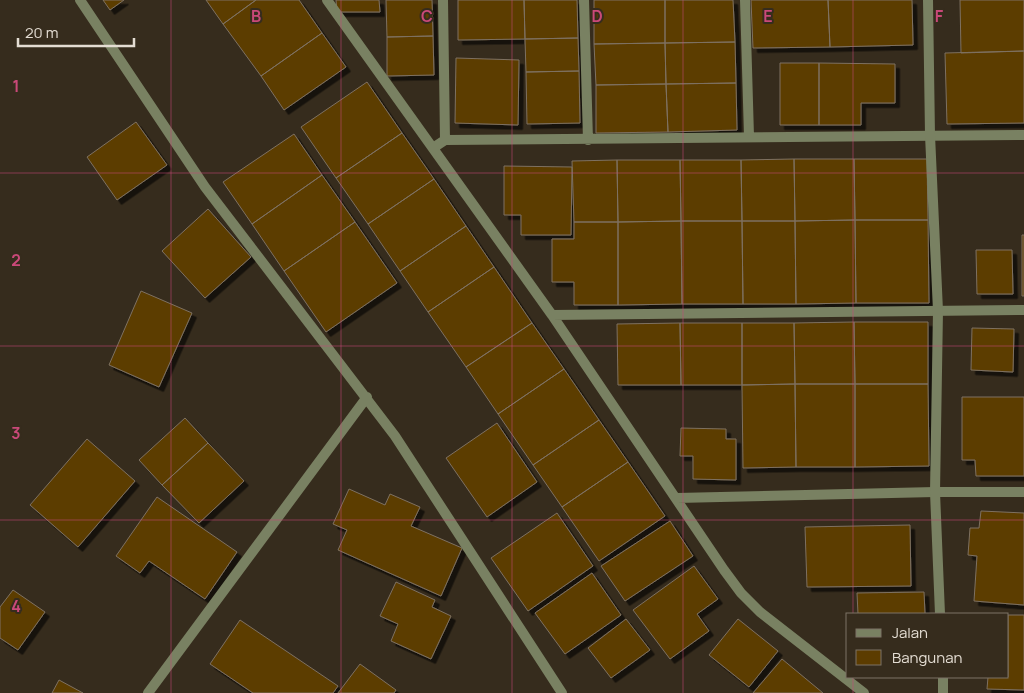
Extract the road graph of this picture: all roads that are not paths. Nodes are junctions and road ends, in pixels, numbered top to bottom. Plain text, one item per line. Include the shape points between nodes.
1 (80, 0) edge
2 (326, 0) edge
3 (443, 0) edge
4 (584, 0) edge
5 (745, 0) edge
6 (928, 0) edge
7 (1024, 135) edge
8 (749, 136) junction
9 (930, 136) junction
10 (445, 140) junction
11 (588, 140) junction
12 (433, 148) junction
13 (1024, 310) edge
14 (938, 311) junction
15 (552, 315) junction
16 (366, 397) junction
17 (935, 492) junction
18 (1024, 492) edge
19 (677, 498) junction
20 (940, 613) edge
21 (943, 678) edge
22 (148, 693) edge
23 (562, 693) edge
24 (864, 693) edge
25 (943, 693) edge

1 - 16 street via 205,188
2 - 12 street
3 - 10 street
4 - 11 street
5 - 8 street
6 - 9 street
7 - 9 street
8 - 9 street
8 - 11 street
9 - 14 street
10 - 11 street
10 - 12 street
12 - 15 street
13 - 14 street
14 - 15 street
14 - 17 street
15 - 19 street
16 - 22 street
16 - 23 street via 395,436
17 - 18 street
17 - 19 street
17 - 20 street
19 - 24 street via 741,593 760,612
21 - 25 street

